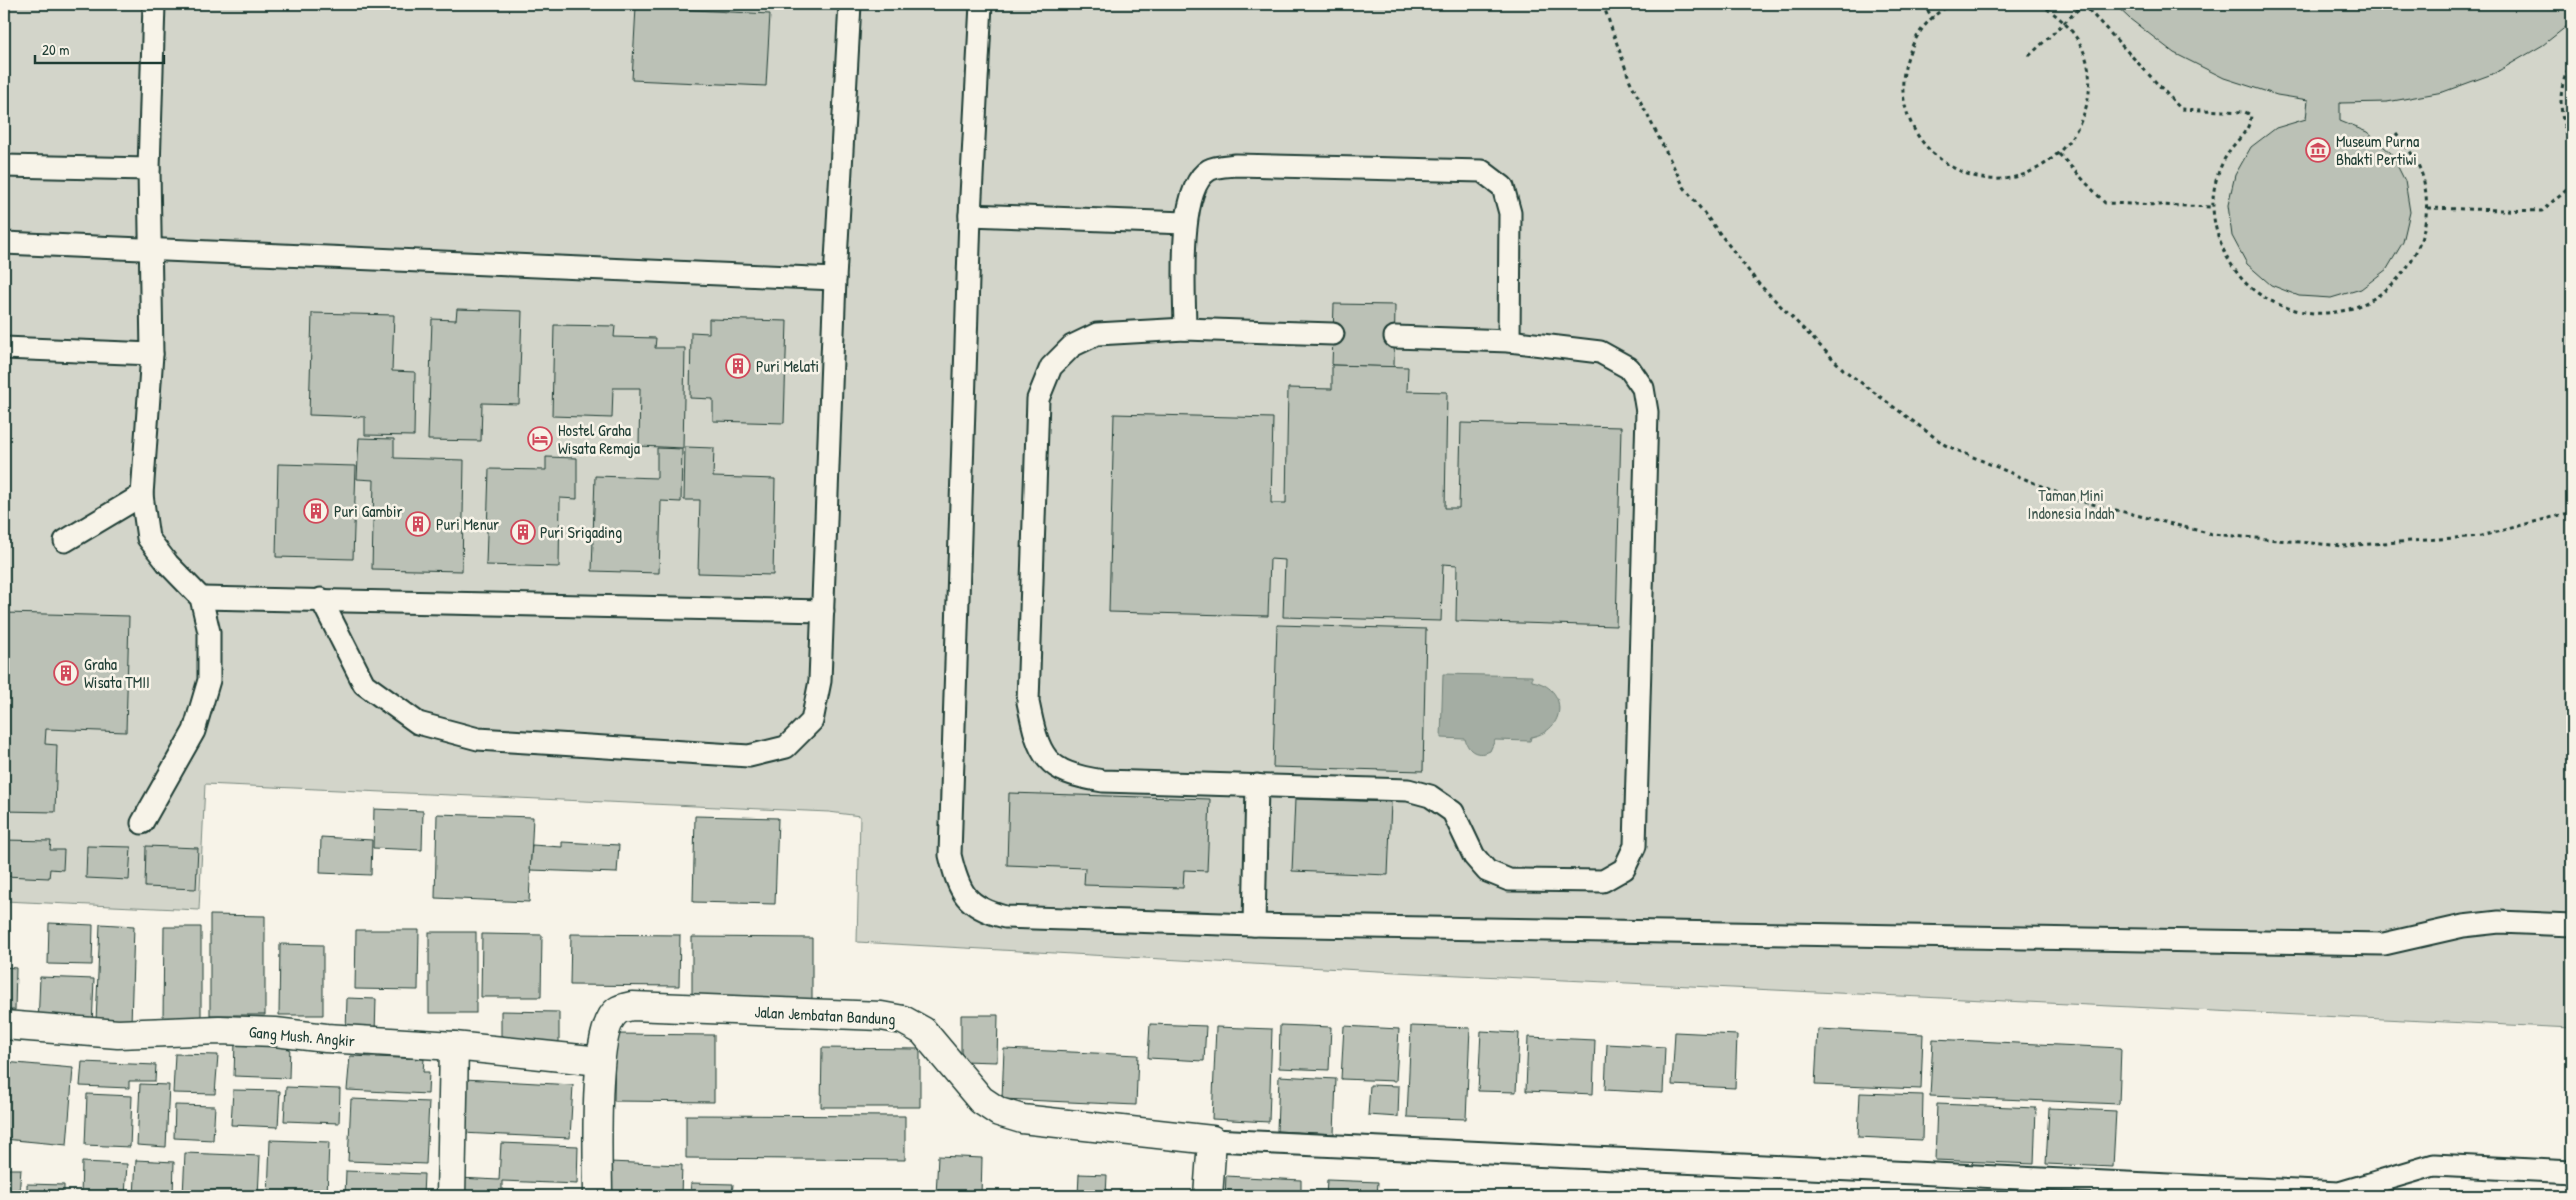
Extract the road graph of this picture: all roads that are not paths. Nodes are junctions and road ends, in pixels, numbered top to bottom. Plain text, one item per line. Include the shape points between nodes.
1 (154, 4) edge
2 (850, 4) edge
3 (980, 4) edge
4 (4, 166) edge
5 (149, 169) junction
6 (970, 215) junction
7 (1185, 223) junction
8 (4, 243) edge
9 (150, 248) junction
10 (835, 279) junction
11 (1185, 330) junction
12 (1333, 334) dead end
13 (1395, 337) dead end
14 (1510, 342) junction
15 (4, 348) edge
16 (152, 354) junction
17 (142, 495) junction
18 (64, 541) dead end
19 (202, 598) junction
20 (321, 599) junction
21 (823, 611) junction
22 (1258, 785) junction
23 (142, 823) dead end
24 (1254, 925) junction
25 (2572, 925) edge
26 (4, 1025) edge
27 (454, 1046) junction
28 (600, 1061) junction
29 (1212, 1140) junction
30 (2572, 1172) edge
31 (451, 1196) edge
32 (598, 1196) edge
33 (1208, 1196) edge

1 - 5 lane
2 - 10 lane
3 - 6 lane
4 - 5 lane
5 - 9 lane
6 - 7 lane
6 - 24 lane via 950,855 956,880 966,899 984,912 1005,917
7 - 11 lane
7 - 14 lane via 1194,187 1199,181 1209,170 1236,165 1482,171 1504,187 1510,213
8 - 9 lane
9 - 10 lane
9 - 16 lane
10 - 21 lane
11 - 12 lane
11 - 22 lane via 1097,334 1072,346 1051,368 1038,399 1028,702 1036,740 1052,765 1073,777 1103,781
13 - 14 lane
14 - 22 lane via 1600,352 1629,368 1643,388 1647,412 1635,846 1624,869 1603,881 1509,880 1487,871 1474,856 1453,812 1430,796 1408,790
15 - 16 lane
16 - 17 lane
17 - 18 lane
17 - 19 lane via 148,538 168,564
19 - 20 lane
19 - 23 lane via 209,632 208,680 194,731
20 - 21 lane
20 - 21 lane via 364,684 418,723 478,739 749,756 786,747 812,721 820,681
22 - 24 lane
24 - 25 lane via 2384,944 2463,926 2499,922
26 - 27 street, Gang Mush. Angkir via 118,1034 219,1030 275,1032 368,1042
27 - 28 street, Gang Mush. Angkir
27 - 31 street
28 - 29 street, Jalan Jembatan Bandung via 609,1022 617,1011 632,1006 880,1016 903,1020 923,1031 981,1100 999,1112 1022,1119
28 - 32 street, Jalan Jembatan Bandung
29 - 30 lane via 2339,1192 2434,1165
29 - 33 street

